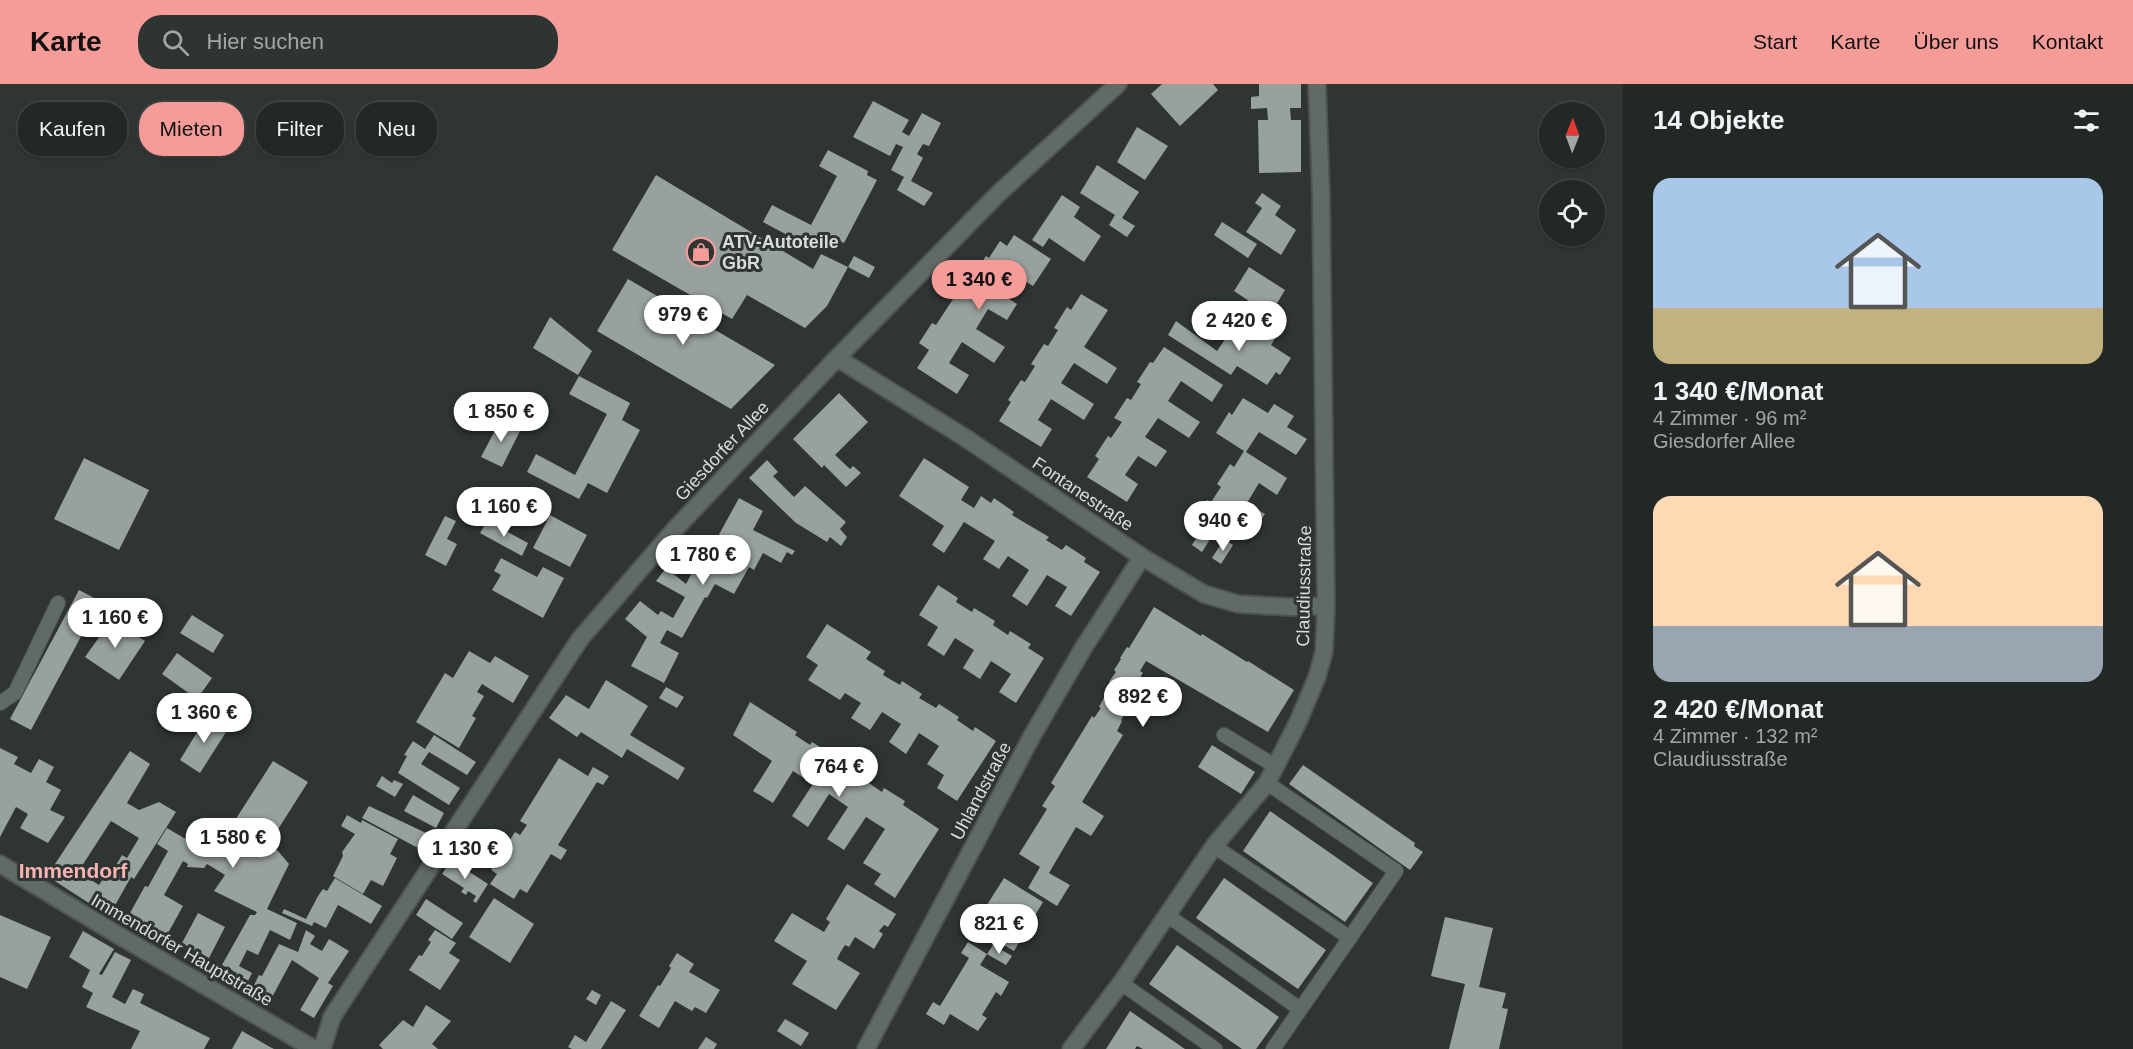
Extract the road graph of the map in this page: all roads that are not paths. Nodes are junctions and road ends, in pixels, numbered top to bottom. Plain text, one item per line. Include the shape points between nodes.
1 (1118, 84) edge
2 (1317, 84) edge
3 (837, 358) junction
4 (1142, 557) junction
5 (58, 603) dead end
6 (1326, 606) junction
7 (0, 703) edge
8 (1224, 735) dead end
9 (1275, 766) junction
10 (1267, 783) junction
11 (1214, 846) junction
12 (0, 864) edge
13 (1167, 915) junction
14 (1350, 938) junction
15 (1121, 983) junction
16 (1300, 1009) junction
17 (314, 1049) edge
18 (322, 1049) edge
19 (866, 1049) edge
20 (1071, 1049) edge
21 (1215, 1049) edge
22 (1273, 1049) edge

1 - 3 street, Giesdorfer Allee via 999,193
2 - 6 street, Claudiusstraße
3 - 4 street, Fontanestraße via 964,437
3 - 18 street, Giesdorfer Allee via 676,528 579,639 332,1017
4 - 6 street, Fontanestraße via 1204,594 1238,604
4 - 19 street, Uhlandstraße via 1032,736
5 - 7 lane via 15,693
6 - 9 street, Claudiusstraße via 1324,652 1317,677
8 - 9 lane
9 - 10 street, Claudiusstraße
10 - 11 street, Claudiusstraße
10 - 14 lane via 1396,871
11 - 13 street, Claudiusstraße
11 - 14 lane
12 - 17 street, Immendorfer Hauptstraße
13 - 15 street, Claudiusstraße
13 - 16 lane
14 - 16 lane
15 - 20 street, Claudiusstraße
15 - 21 lane
16 - 22 lane

